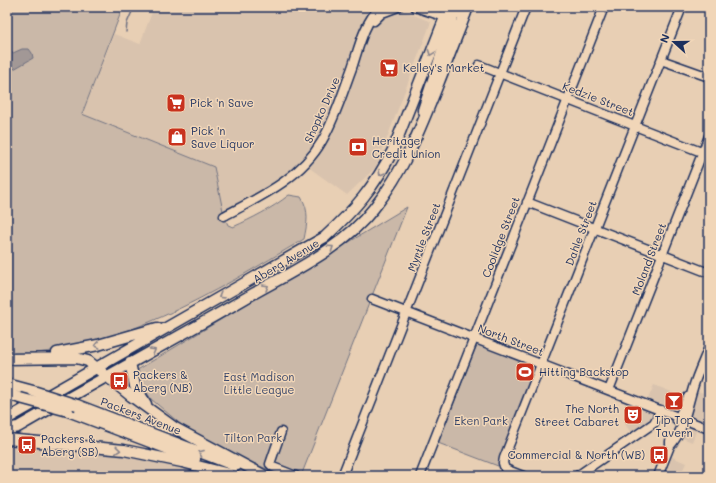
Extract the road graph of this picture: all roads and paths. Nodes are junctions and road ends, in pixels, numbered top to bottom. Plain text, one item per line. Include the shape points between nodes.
1 (380, 7) edge
2 (398, 7) edge
3 (415, 7) edge
4 (526, 7) edge
5 (604, 7) edge
6 (682, 7) edge
7 (467, 10) edge
8 (448, 11) edge
9 (363, 38) junction
10 (661, 60) junction
11 (479, 64) dead end
12 (500, 73) junction
13 (709, 77) edge
14 (568, 99) junction
15 (635, 125) junction
16 (417, 136) junction
17 (709, 136) edge
18 (706, 153) edge
19 (527, 202) junction
20 (224, 216) dead end
21 (595, 228) junction
22 (662, 255) junction
23 (709, 273) edge
24 (372, 299) dead end
25 (406, 312) junction
26 (174, 322) junction
27 (474, 338) junction
28 (709, 348) edge
29 (11, 359) edge
30 (130, 363) junction
31 (542, 364) junction
32 (96, 368) junction
33 (106, 377) junction
34 (72, 382) junction
35 (7, 384) edge
36 (609, 390) junction
37 (7, 394) edge
38 (661, 410) junction
39 (153, 412) junction
40 (682, 418) junction
41 (7, 419) edge
42 (19, 426) junction
43 (709, 428) edge
44 (7, 429) edge
45 (281, 432) dead end
46 (7, 434) edge
47 (7, 439) edge
48 (38, 442) junction
49 (231, 475) edge
50 (265, 476) edge
51 (296, 476) edge
52 (342, 476) edge
53 (420, 476) edge
54 (523, 476) edge
55 (576, 476) edge
56 (658, 476) edge

1 - 9 street, Shopko Drive via 370,19
2 - 9 street, Shopko Drive via 377,17
3 - 8 street
4 - 12 street, Myrtle Street
5 - 14 street, Coolidge Street
6 - 10 street, Dahle Street
7 - 8 street
7 - 16 main road, Aberg Avenue
8 - 16 main road via 450,31 426,95
8 -> 26 main road, Aberg Avenue via 393,150 384,169 361,202 325,237
9 - 20 street, Shopko Drive via 325,134 315,152 296,173
10 - 13 street
10 - 15 street, Dahle Street
11 - 12 street, Kedzie Street
12 - 14 street, Kedzie Street
12 - 25 street, Myrtle Street
14 - 15 street, Kedzie Street
14 - 19 street, Coolidge Street
15 - 18 street, Kedzie Street
15 - 21 street, Dahle Street
30 -> 16 main road, Aberg Avenue via 335,246 352,232 379,202 394,180
17 - 18 street, Moland Street
18 - 22 street, Moland Street
19 - 21 street
19 - 27 street, Coolidge Street
21 - 22 street
21 - 31 street, Dahle Street
22 - 23 street
22 - 36 street, Moland Street
24 - 25 street, North Street
25 - 27 street, North Street
25 - 52 street, Myrtle Street
26 -> 29 main road via 98,345 61,353
26 - 32 main road, Aberg Avenue
27 - 31 street, North Street
27 - 53 street, Coolidge Street
28 - 40 street
29 - 32 main road via 79,358
30 - 33 main road, Aberg Avenue
30 - 39 main road via 137,389
31 - 36 street, North Street
31 - 54 street, Dahle Street via 504,458 507,470
32 - 33 main road
32 - 34 main road, Aberg Avenue
33 - 39 main road
33 - 42 main road, Aberg Avenue
34 - 41 main road, Aberg Avenue
34 - 42 main road via 67,389 26,413
50 -> 35 main road, Packers Avenue, bridge via 77,405
36 - 38 street, North Street
37 - 49 main road, Packers Avenue, bridge via 68,411
38 - 40 street, North Street
38 - 55 street via 654,423
39 - 50 main road via 178,429
40 - 43 street, North Street
40 - 56 street
42 - 44 main road
42 - 46 street, Aberg Avenue
42 - 48 main road
45 - 51 street via 270,464
47 - 48 main road
48 -> 49 main road via 124,450

